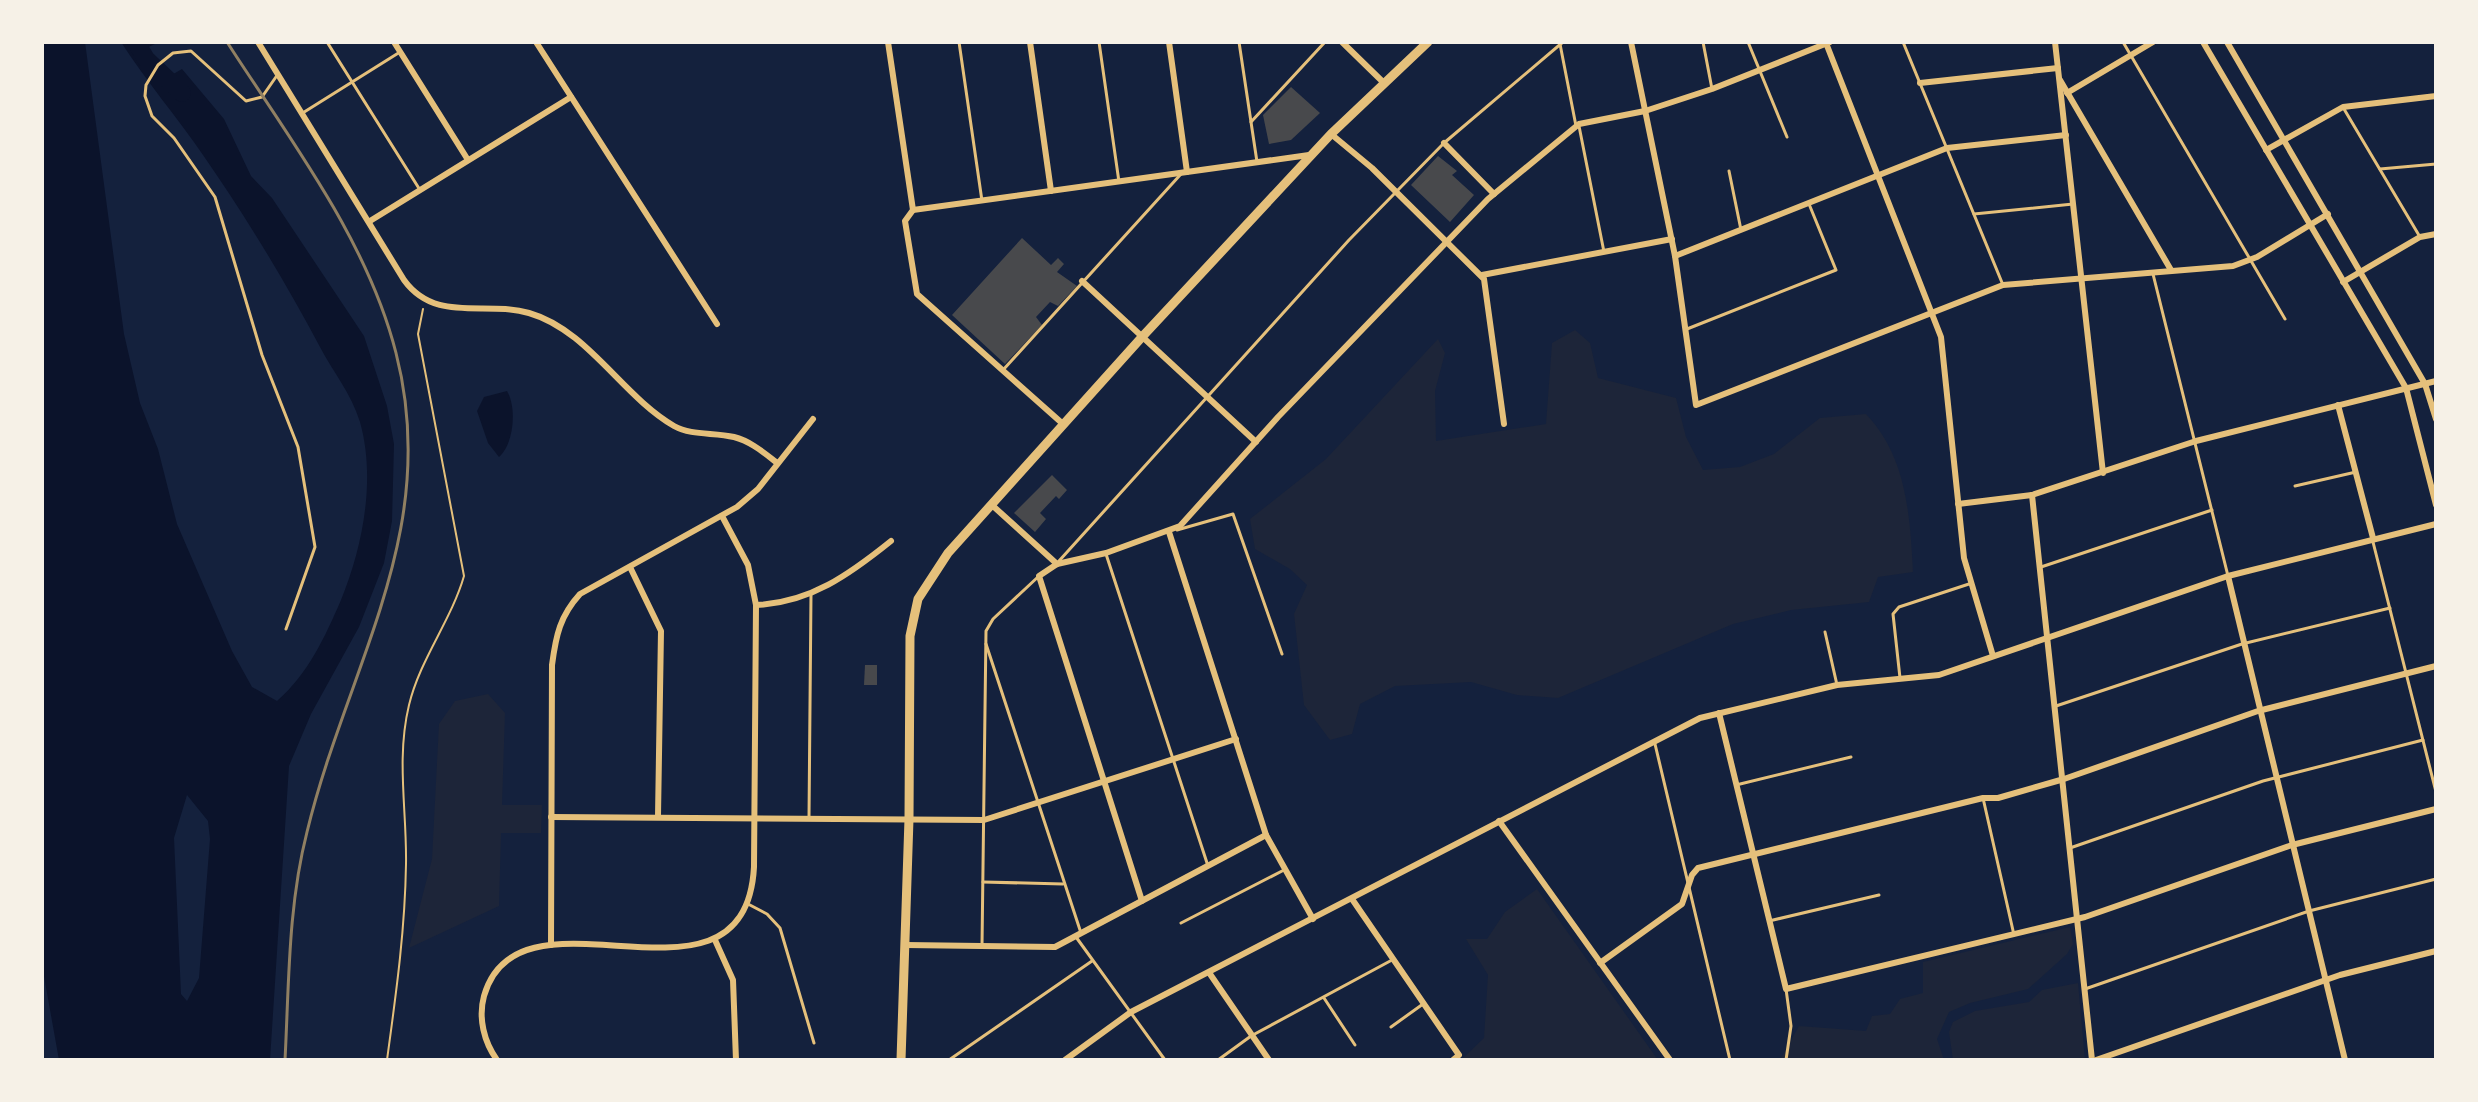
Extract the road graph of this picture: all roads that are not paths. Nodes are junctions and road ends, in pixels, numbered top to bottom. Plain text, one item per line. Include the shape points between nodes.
1 (258, 42) edge
2 (327, 42) edge
3 (394, 42) edge
4 (536, 42) edge
5 (888, 42) edge
6 (959, 42) edge
7 (1030, 42) edge
8 (1099, 42) edge
9 (1169, 42) edge
10 (1239, 42) edge
11 (1325, 42) edge
12 (1342, 42) edge
13 (1428, 42) edge
14 (1631, 42) edge
15 (1703, 42) edge
16 (1748, 42) edge
17 (1903, 42) edge
18 (2055, 42) edge
19 (2123, 42) edge
20 (2153, 42) edge
21 (2203, 42) edge
22 (2227, 42) edge
23 (1562, 43) edge
24 (1827, 43) edge
25 (400, 52) junction
26 (2131, 56) junction
27 (2058, 68) junction
28 (1760, 70) junction
29 (278, 74) junction
30 (2059, 77) junction
31 (352, 82) junction
32 (1384, 83) junction
33 (1920, 83) junction
34 (1712, 89) junction
35 (2067, 93) junction
36 (2436, 96) edge
37 (571, 97) junction
38 (2343, 107) junction
39 (1645, 111) junction
40 (301, 114) junction
41 (1251, 122) junction
42 (1577, 125) junction
43 (1331, 134) junction
44 (2066, 135) junction
45 (1787, 137) dead end
46 (2284, 140) junction
47 (1444, 143) junction
48 (1947, 148) junction
49 (2266, 150) junction
50 (1313, 155) junction
51 (468, 160) junction
52 (1257, 162) junction
53 (2436, 164) edge
54 (2380, 169) junction
55 (1729, 171) dead end
56 (1185, 173) junction
57 (1878, 176) junction
58 (1119, 182) junction
59 (420, 190) junction
60 (1051, 191) junction
61 (1396, 192) junction
62 (1494, 194) junction
63 (982, 201) junction
64 (1808, 203) junction
65 (2073, 204) junction
66 (913, 210) junction
67 (1974, 214) junction
68 (2328, 214) junction
69 (370, 221) junction
70 (2310, 225) junction
71 (1741, 230) junction
72 (2436, 234) edge
73 (2420, 237) junction
74 (1672, 239) junction
75 (1447, 241) junction
76 (1604, 252) junction
77 (1675, 256) junction
78 (2250, 260) junction
79 (2171, 270) junction
80 (2152, 271) junction
81 (2362, 271) junction
82 (1482, 275) junction
83 (2081, 277) junction
84 (1082, 281) junction
85 (2343, 282) junction
86 (2003, 285) junction
87 (1933, 312) junction
88 (2285, 319) dead end
89 (717, 324) dead end
90 (1687, 329) junction
91 (1142, 337) junction
92 (1003, 370) junction
93 (2436, 381) edge
94 (2425, 384) junction
95 (2406, 388) junction
96 (1206, 395) junction
97 (2338, 405) junction
98 (813, 419) dead end
99 (2436, 419) edge
100 (1063, 424) junction
101 (1504, 424) dead end
102 (2196, 441) junction
103 (1256, 442) junction
104 (776, 462) junction
105 (2356, 472) junction
106 (2103, 473) junction
107 (2295, 486) dead end
108 (2032, 495) junction
109 (1958, 504) junction
110 (2436, 505) edge
111 (993, 506) junction
112 (2213, 510) junction
113 (722, 516) junction
114 (2436, 524) edge
115 (1169, 532) junction
116 (2373, 538) junction
117 (891, 541) dead end
118 (1106, 553) junction
119 (1057, 564) junction
120 (630, 567) junction
121 (2041, 567) junction
122 (1039, 576) junction
123 (2228, 576) junction
124 (1969, 584) junction
125 (811, 594) junction
126 (756, 605) junction
127 (2390, 608) junction
128 (286, 629) dead end
129 (1825, 632) dead end
130 (2049, 637) junction
131 (985, 640) junction
132 (2242, 644) junction
133 (1282, 654) dead end
134 (1993, 656) junction
135 (2436, 666) edge
136 (2406, 674) junction
137 (1900, 680) junction
138 (1837, 685) junction
139 (2056, 706) junction
140 (2258, 711) junction
141 (1719, 713) junction
142 (1236, 739) junction
143 (1654, 740) junction
144 (2423, 740) junction
145 (1851, 757) dead end
146 (1172, 760) junction
147 (2275, 778) junction
148 (2064, 779) junction
149 (1104, 781) junction
150 (1736, 785) junction
151 (2436, 792) edge
152 (1983, 798) junction
153 (1038, 803) junction
154 (2436, 809) edge
155 (658, 816) junction
156 (551, 817) junction
157 (754, 818) junction
158 (809, 818) junction
159 (909, 819) junction
160 (984, 820) junction
161 (1499, 821) junction
162 (1266, 835) junction
163 (2292, 845) junction
164 (2070, 848) junction
165 (1753, 852) junction
166 (1208, 866) junction
167 (1285, 870) junction
168 (2436, 879) edge
169 (983, 882) junction
170 (1690, 883) junction
171 (1064, 884) junction
172 (1879, 895) dead end
173 (1352, 899) junction
174 (1142, 901) junction
175 (748, 904) junction
176 (2309, 911) junction
177 (1313, 919) junction
178 (2078, 919) junction
179 (1769, 921) junction
180 (1181, 923) dead end
181 (1079, 934) junction
182 (2014, 935) junction
183 (715, 940) junction
184 (551, 945) junction
185 (906, 945) junction
186 (982, 946) junction
187 (2436, 951) edge
188 (1392, 960) junction
189 (1092, 961) junction
190 (1600, 963) junction
191 (1210, 974) junction
192 (2327, 979) junction
193 (1786, 989) junction
194 (2085, 989) junction
195 (1324, 998) junction
196 (1423, 1004) junction
197 (1131, 1012) junction
198 (1391, 1027) dead end
199 (1251, 1036) junction
200 (814, 1043) dead end
201 (1355, 1045) dead end
202 (1456, 1058) edge
203 (497, 1060) edge
204 (736, 1060) edge
205 (901, 1060) edge
206 (949, 1060) edge
207 (1065, 1060) edge
208 (1165, 1060) edge
209 (1218, 1060) edge
210 (1269, 1060) edge
211 (1670, 1060) edge
212 (1730, 1060) edge
213 (1786, 1060) edge
214 (2094, 1060) edge
215 (2345, 1060) edge

1 - 29 street
2 - 31 lane
3 - 25 street
4 - 37 street
5 - 66 street
6 - 63 lane
7 - 60 street
8 - 58 lane
9 - 56 street
10 - 41 lane
11 - 41 lane
12 - 32 street
13 - 32 main road
14 - 39 street
15 - 34 lane
16 - 28 lane
17 - 33 lane
18 - 27 street
19 - 26 lane
20 - 26 street
21 - 49 street
22 - 46 street
23 - 42 lane
23 - 47 lane
24 - 28 street
24 - 57 street
25 - 31 lane
25 - 51 street
26 - 35 street
26 - 78 lane
27 - 30 street
27 - 33 street
28 - 34 street
28 - 45 lane
29 - 40 street
29 - 128 lane via 262,97 246,101 191,51 173,53 158,65 145,96 152,116 215,197 262,355 298,447 315,547
30 - 35 street
30 - 44 street
31 - 40 lane
31 - 59 lane
32 - 43 main road
33 - 48 lane
34 - 39 street
35 - 79 street
36 - 38 street
37 - 51 street
37 - 89 street
38 - 46 street
38 - 54 lane
39 - 42 street
39 - 74 street
40 - 69 street
41 - 52 lane
42 - 62 street
42 - 76 lane
43 - 50 main road
43 - 61 street
44 - 48 street
44 - 65 street
46 - 49 street
46 - 68 street
47 - 61 lane
47 - 62 street
48 - 57 street
48 - 67 lane
49 - 70 street
50 - 52 street
50 - 91 main road
51 - 59 street
52 - 56 street
53 - 54 lane
54 - 73 lane
55 - 71 lane
56 - 58 street
56 - 84 lane
57 - 64 street
57 - 87 street
58 - 60 street
59 - 69 street
60 - 63 street
61 - 75 street
61 - 96 lane
62 - 75 street
63 - 66 street
64 - 71 street
64 - 90 lane via 1836,270
65 - 67 lane
65 - 83 street
66 - 92 street via 905,221 917,294
67 - 86 lane
68 - 70 street
68 - 81 street
69 - 104 street via 404,280 427,300 451,309 503,308 543,318 675,426 735,437
70 - 78 street
70 - 85 street
71 - 77 street
72 - 73 street
73 - 81 street
74 - 76 street
74 - 77 street
75 - 82 street
75 - 103 street
76 - 82 street
77 - 90 street
78 - 79 street
78 - 88 lane
79 - 80 street
80 - 83 street
80 - 102 lane
81 - 85 street
81 - 94 street
82 - 101 street
83 - 86 street
83 - 106 street
84 - 91 street
84 - 92 lane
85 - 95 street
86 - 87 street
87 - 90 street via 1696,405
87 - 109 street via 1941,337
91 - 96 street
91 - 100 main road
92 - 100 street
93 - 94 street
94 - 95 street
94 - 99 street
95 - 97 street
95 - 110 street
96 - 103 street
96 - 119 lane
97 - 102 street
97 - 105 street
98 - 104 street
100 - 111 main road
102 - 106 street
102 - 112 lane
103 - 115 street
104 - 113 street via 758,489
105 - 107 lane
105 - 116 street
106 - 108 street
108 - 109 street
108 - 121 street
109 - 124 street
111 - 119 street
111 - 159 main road via 938,565 915,609 910,636
112 - 121 lane
112 - 123 lane
113 - 120 street
113 - 126 street via 748,565
114 - 116 street
115 - 118 street
115 - 133 lane via 1233,514
115 - 142 street
116 - 123 street
116 - 127 lane
117 - 125 street via 852,573
118 - 119 street
118 - 146 lane
119 - 122 street
120 - 155 street via 661,631
120 - 156 street via 580,594 556,629
121 - 130 street
122 - 131 lane via 993,619
122 - 149 street
123 - 130 street
123 - 132 street
124 - 134 street
124 - 137 lane via 1899,607 1891,620
125 - 126 street
125 - 158 lane
126 - 157 street
127 - 132 lane
127 - 136 lane
129 - 138 lane
130 - 134 street
130 - 139 street
131 - 153 lane
131 - 160 lane
132 - 139 lane
132 - 140 street
134 - 137 street via 1939,675
135 - 136 street
136 - 140 street
136 - 144 lane
137 - 138 street
138 - 141 street
139 - 148 street
140 - 147 street
140 - 148 street
141 - 143 street
141 - 150 street
142 - 146 street
142 - 162 street
143 - 161 street
143 - 170 lane
144 - 147 lane
144 - 151 lane
145 - 150 lane
146 - 149 street
146 - 166 lane
147 - 163 street
147 - 164 lane
148 - 152 street
148 - 164 street
149 - 153 street
149 - 174 street
150 - 165 street
152 - 165 street
152 - 182 lane
153 - 160 street
153 - 171 lane
154 - 163 street
155 - 156 street
155 - 157 street
156 - 184 street
157 - 158 street
157 - 175 street via 753,890
158 - 159 street
159 - 160 street
159 - 185 main road
160 - 169 lane
161 - 173 street
161 - 190 street
162 - 166 street
162 - 167 street
163 - 176 street
163 - 178 street
164 - 178 street
165 - 170 street via 1698,868
165 - 179 street
166 - 174 street
167 - 177 street
167 - 180 lane
168 - 176 lane
169 - 171 lane
169 - 186 lane
170 - 190 street via 1682,904
170 - 212 lane
171 - 181 lane
172 - 179 lane
173 - 177 street
173 - 188 street
174 - 181 street
175 - 183 street via 743,917
175 - 200 lane via 780,928
176 - 192 street
176 - 194 lane
177 - 191 street
178 - 182 street
178 - 194 street
179 - 193 street
181 - 186 street via 1055,947
181 - 189 lane
182 - 193 street
183 - 184 street via 685,947
183 - 204 street via 733,980
184 - 203 street via 524,952 488,984 481,1015
185 - 186 street
185 - 205 main road
187 - 192 street
188 - 195 lane
188 - 196 street
189 - 197 lane
189 - 206 lane
190 - 211 street
191 - 197 street
191 - 199 street
192 - 214 street
192 - 215 street
193 - 213 lane via 1791,1026
194 - 214 street
195 - 199 lane
195 - 201 lane
196 - 198 lane
196 - 202 street
197 - 207 street
197 - 208 lane
199 - 209 lane
199 - 210 street

